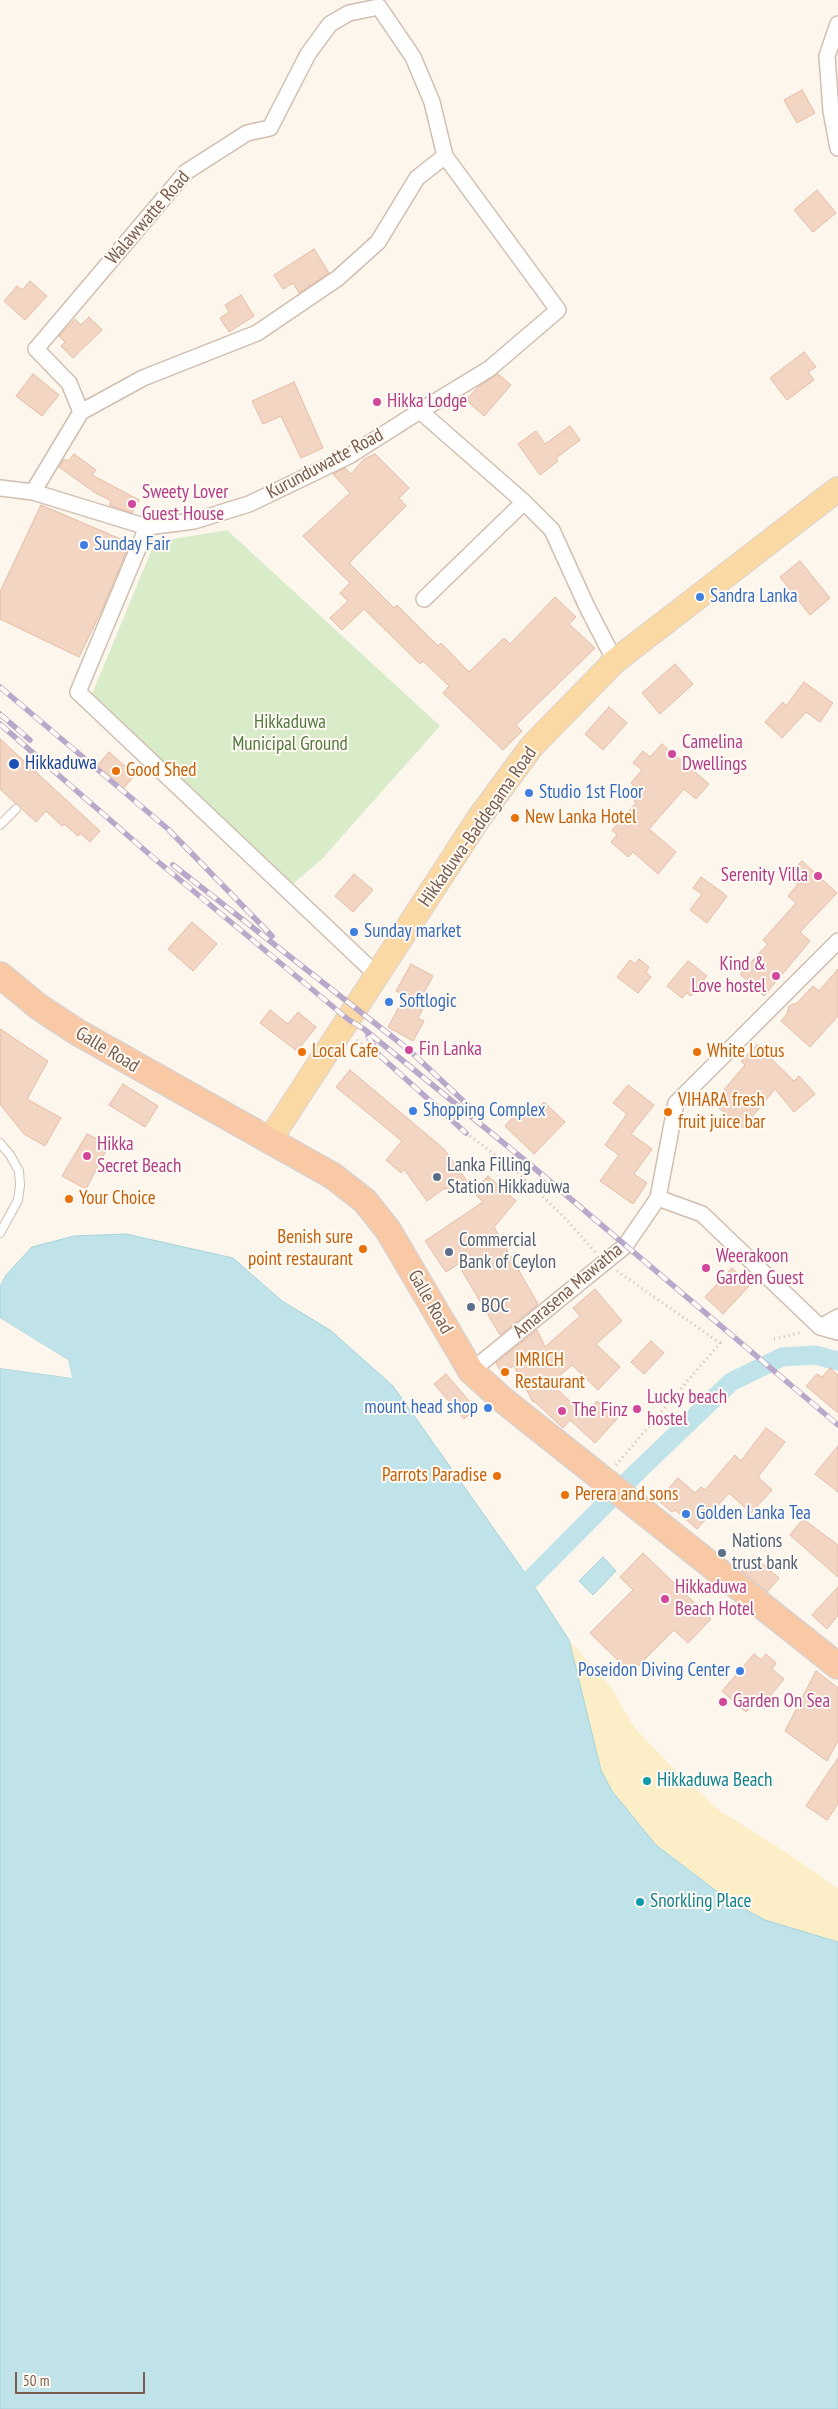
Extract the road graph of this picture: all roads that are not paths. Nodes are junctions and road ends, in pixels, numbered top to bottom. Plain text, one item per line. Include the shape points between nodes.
1 (379, 4) edge
2 (838, 24) edge
3 (838, 148) edge
4 (445, 156) junction
5 (420, 411) junction
6 (81, 412) junction
7 (0, 488) edge
8 (838, 489) edge
9 (33, 492) junction
10 (524, 502) junction
11 (147, 527) junction
12 (424, 599) dead end
13 (615, 661) junction
14 (16, 808) dead end
15 (0, 826) edge
16 (838, 941) edge
17 (0, 975) edge
18 (378, 976) junction
19 (268, 1141) junction
20 (0, 1143) edge
21 (658, 1198) junction
22 (0, 1233) edge
23 (838, 1316) edge
24 (820, 1327) junction
25 (838, 1332) edge
26 (471, 1371) junction
27 (838, 1666) edge

1 - 4 street, Walawwatte Road via 413,57 432,102
1 - 6 street, Walawwatte Road via 349,13 330,24 308,54 270,128 247,132 186,172 36,349 69,383
2 - 3 street via 827,56 831,112
4 - 5 street, Walawwatte Road via 558,310 489,369
4 - 6 street via 417,178 378,242 338,278 257,333 143,378
5 - 10 street
5 - 11 street, Kurunduwatte Road via 349,456 249,504 194,521
6 - 9 street
7 - 9 street, Kurunduwatte Road
8 - 13 main road, Hikkaduwa-Baddegama Road
9 - 11 street, Kurunduwatte Road
10 - 12 street
10 - 13 street via 552,530
11 - 18 street via 78,692
13 - 18 main road, Hikkaduwa-Baddegama Road via 532,746 480,818
14 - 15 lane
16 - 21 street, Amarasena Mawatha via 676,1103
17 - 19 highway, Galle Road via 39,1007 77,1032
18 - 19 main road, Hikkaduwa-Baddegama Road
19 - 26 highway, Galle Road via 333,1176 364,1201 388,1230
20 - 22 lane via 19,1171 20,1185 18,1200
21 - 24 street via 702,1214
21 - 26 street, Amarasena Mawatha via 625,1246
23 - 24 street
24 - 25 street
26 - 27 highway, Galle Road via 503,1400

